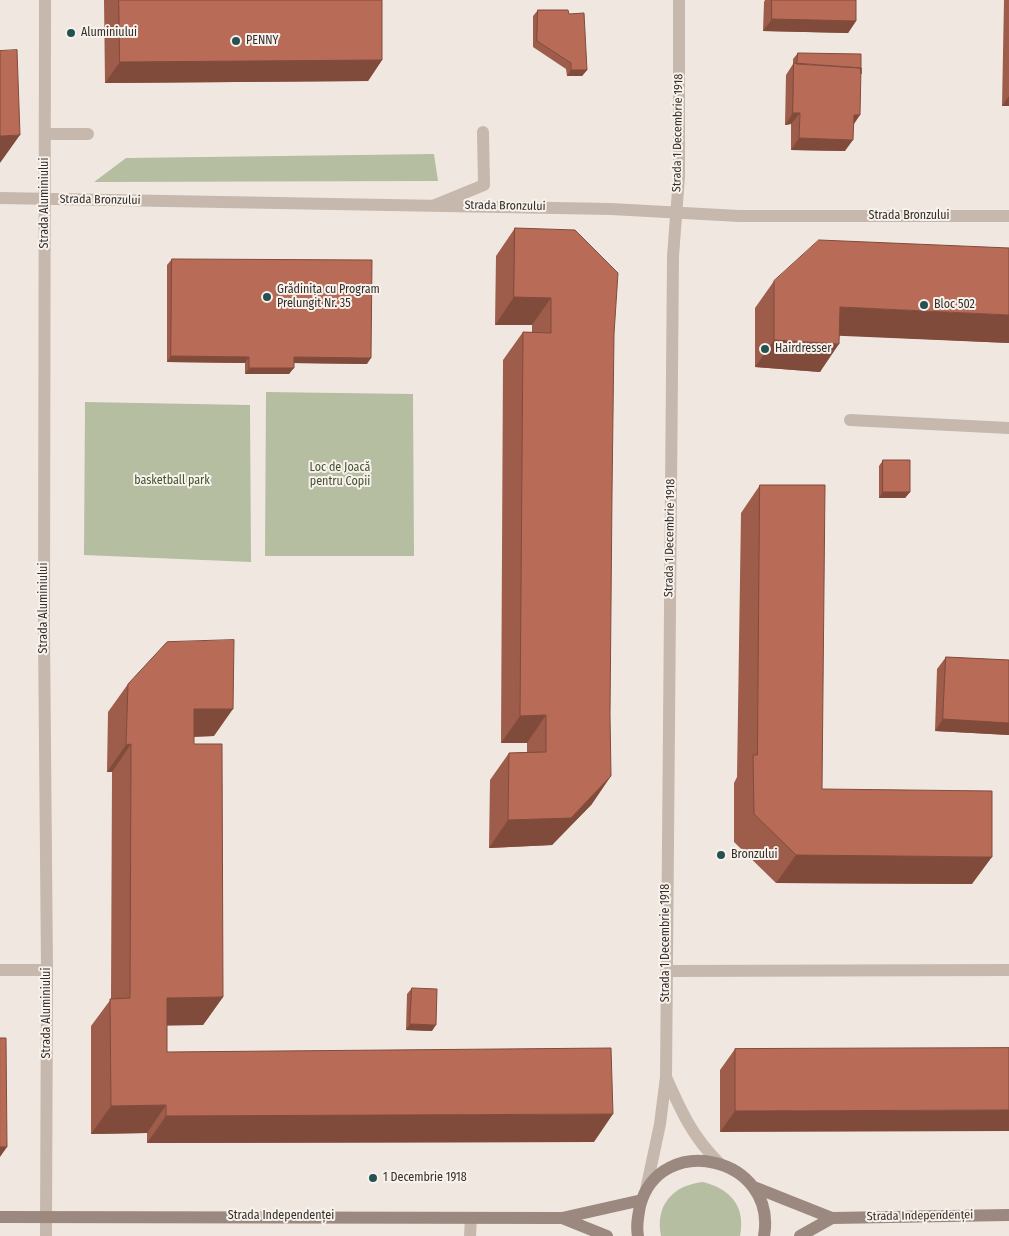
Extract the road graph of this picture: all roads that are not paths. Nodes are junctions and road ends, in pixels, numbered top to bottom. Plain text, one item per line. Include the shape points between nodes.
1 (45, 0) edge
2 (679, 0) edge
3 (483, 132) dead end
4 (46, 134) junction
5 (88, 134) dead end
6 (0, 198) edge
7 (45, 199) junction
8 (435, 205) junction
9 (676, 212) junction
10 (1009, 216) edge
11 (850, 420) dead end
12 (1009, 428) edge
13 (0, 970) edge
14 (47, 970) junction
15 (1009, 970) edge
16 (666, 971) junction
17 (666, 1077) junction
18 (719, 1162) junction
19 (754, 1187) junction
20 (644, 1196) junction
21 (1009, 1215) edge
22 (46, 1216) junction
23 (0, 1217) edge
24 (471, 1218) junction
25 (562, 1218) junction
26 (832, 1218) junction
27 (46, 1236) edge
28 (470, 1236) edge
29 (608, 1236) edge
30 (638, 1236) edge
31 (764, 1236) edge
32 (800, 1236) edge

1 - 4 street, Strada Aluminiului
2 - 9 street, Strada 1 Decembrie 1918 via 679,177
3 - 8 street via 484,184
4 - 5 street
4 - 7 street, Strada Aluminiului via 43,163
6 - 7 street, Strada Bronzului
7 - 8 street, Strada Bronzului
7 - 14 street, Strada Aluminiului
8 - 9 street, Strada Bronzului
9 - 10 street, Strada Bronzului via 739,216
9 - 16 street, Strada 1 Decembrie 1918
11 - 12 street
13 - 14 street
14 - 22 street, Strada Aluminiului
15 - 16 street
16 - 17 street, Strada 1 Decembrie 1918
17 - 18 street, Strada 1 Decembrie 1918 via 687,1124 701,1145
17 - 20 street, Strada 1 Decembrie 1918 via 660,1124
18 - 19 main road via 738,1171
18 - 20 main road via 701,1160 666,1170
19 - 26 main road, Strada Independenței
19 - 31 main road via 763,1205
20 - 25 main road, Strada Independenței
20 - 30 main road via 638,1216
21 - 26 main road, Strada Independenței
22 - 23 main road, Strada Independenței
22 - 24 main road, Strada Independenței
22 - 27 street, Strada Aluminiului
24 - 25 main road, Strada Independenței
24 - 28 street
25 - 29 main road, Strada Independenței
26 - 32 main road, Strada Independenței

